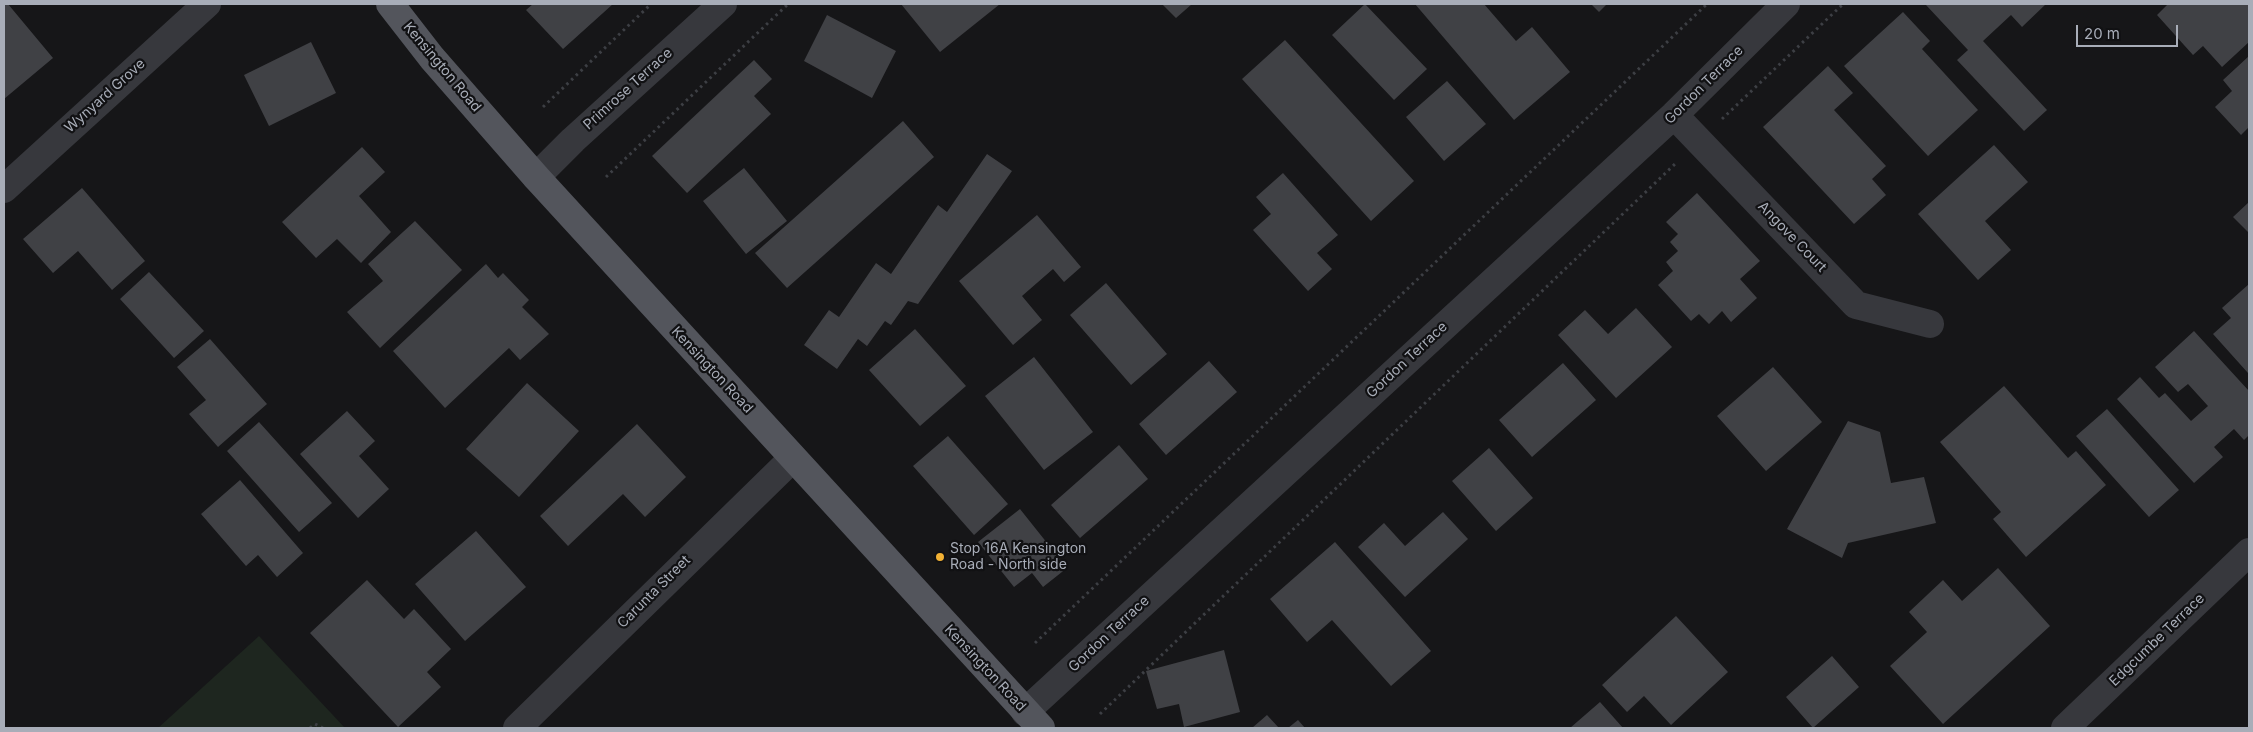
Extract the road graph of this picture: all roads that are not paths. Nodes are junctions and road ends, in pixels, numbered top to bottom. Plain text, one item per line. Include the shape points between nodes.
1 (207, 4) edge
2 (390, 4) edge
3 (723, 4) edge
4 (1786, 4) edge
5 (1674, 115) junction
6 (536, 177) junction
7 (4, 188) edge
8 (1930, 324) dead end
9 (793, 458) junction
10 (2249, 552) edge
11 (1033, 720) edge
12 (517, 728) edge
13 (2065, 728) edge

1 - 7 street, Wynyard Grove
2 - 6 main road, Kensington Road via 432,58
3 - 6 street, Primrose Terrace
4 - 5 street, Gordon Terrace
5 - 8 street, Angove Court via 1856,305
5 - 11 street, Gordon Terrace
6 - 9 main road, Kensington Road
9 - 11 main road, Kensington Road
9 - 12 street, Carunta Street
10 - 13 street, Edgcumbe Terrace

